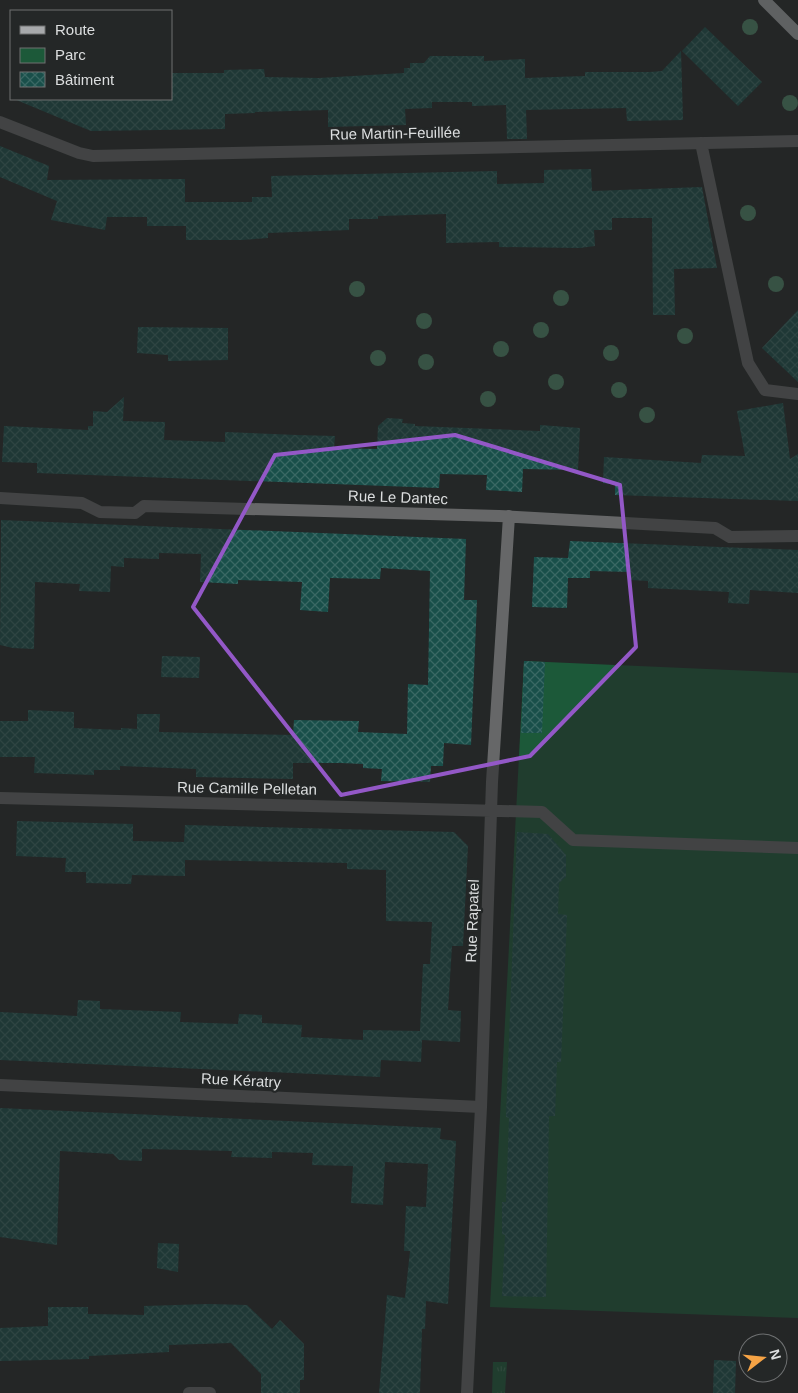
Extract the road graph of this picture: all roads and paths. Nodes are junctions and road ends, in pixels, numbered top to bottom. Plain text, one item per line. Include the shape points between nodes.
1 (764, 0) edge
2 (798, 34) edge
3 (0, 122) edge
4 (798, 141) edge
5 (701, 143) junction
6 (798, 394) edge
7 (0, 498) edge
8 (510, 516) junction
9 (798, 536) edge
10 (0, 798) edge
11 (492, 810) junction
12 (798, 848) edge
13 (0, 1085) edge
14 (481, 1106) junction
15 (190, 1393) edge
16 (210, 1393) edge
17 (467, 1393) edge

1 - 2 main road
3 - 5 street, Rue Martin-Feuillée via 94,156
4 - 5 street, Rue Martin-Feuillée
5 - 6 street via 748,363 765,390
7 - 8 street, Rue Le Dantec via 82,502 100,512 135,513 144,506
8 - 9 street, Rue Le Dantec via 715,528 730,537
8 - 11 street, Rue Rapatel
10 - 11 street, Rue Camille Pelletan
11 - 12 street, Rue Camille Pelletan via 542,812 573,840
11 - 14 street, Rue Rapatel
13 - 14 street, Rue Kératry
14 - 17 street, Rue Rapatel
15 - 16 street

